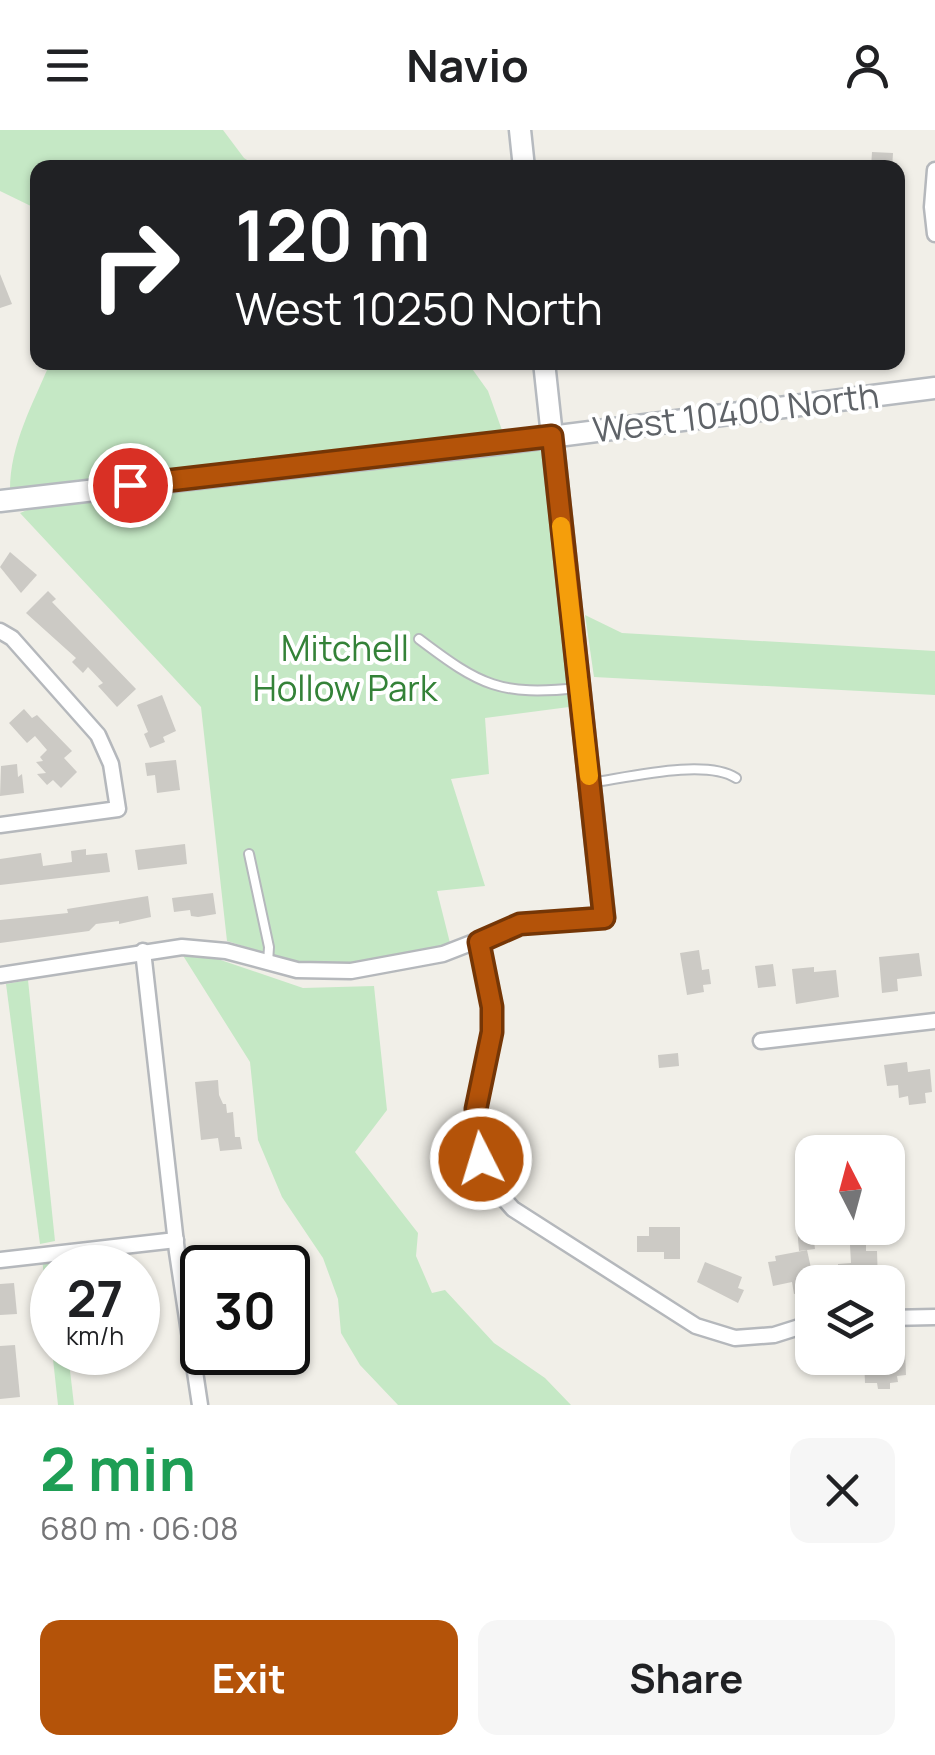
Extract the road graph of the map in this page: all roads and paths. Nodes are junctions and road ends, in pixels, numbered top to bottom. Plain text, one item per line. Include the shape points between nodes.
1 (520, 130) edge
2 (523, 160) edge
3 (935, 170) edge
4 (935, 234) edge
5 (545, 370) edge
6 (935, 388) edge
7 (552, 436) junction
8 (0, 501) edge
9 (0, 631) edge
10 (419, 640) dead end
11 (579, 688) junction
12 (736, 778) dead end
13 (590, 783) junction
14 (0, 825) edge
15 (249, 854) dead end
16 (604, 918) joint
17 (479, 942) junction
18 (143, 951) junction
19 (268, 963) junction
20 (0, 974) edge
21 (935, 1022) edge
22 (761, 1041) dead end
23 (176, 1240) junction
24 (0, 1260) edge
25 (935, 1316) edge
26 (905, 1317) edge
27 (795, 1328) edge
28 (200, 1405) edge

1 - 2 street
3 - 4 street
5 - 7 street
6 - 7 street, West 10400 North
7 - 8 street, West 10400 North
7 - 11 street
9 - 14 street via 98,735 118,808
10 - 11 lane via 489,686
11 - 13 street
12 - 13 lane via 694,770
13 - 16 street
15 - 19 lane
16 - 17 street via 520,924
17 - 19 street via 351,971
17 - 27 street via 492,1007 476,1109 488,1179 513,1209 696,1326 735,1338
18 - 19 street via 197,947
18 - 20 street
18 - 23 street
21 - 22 street
23 - 24 street
23 - 28 street
25 - 26 street

